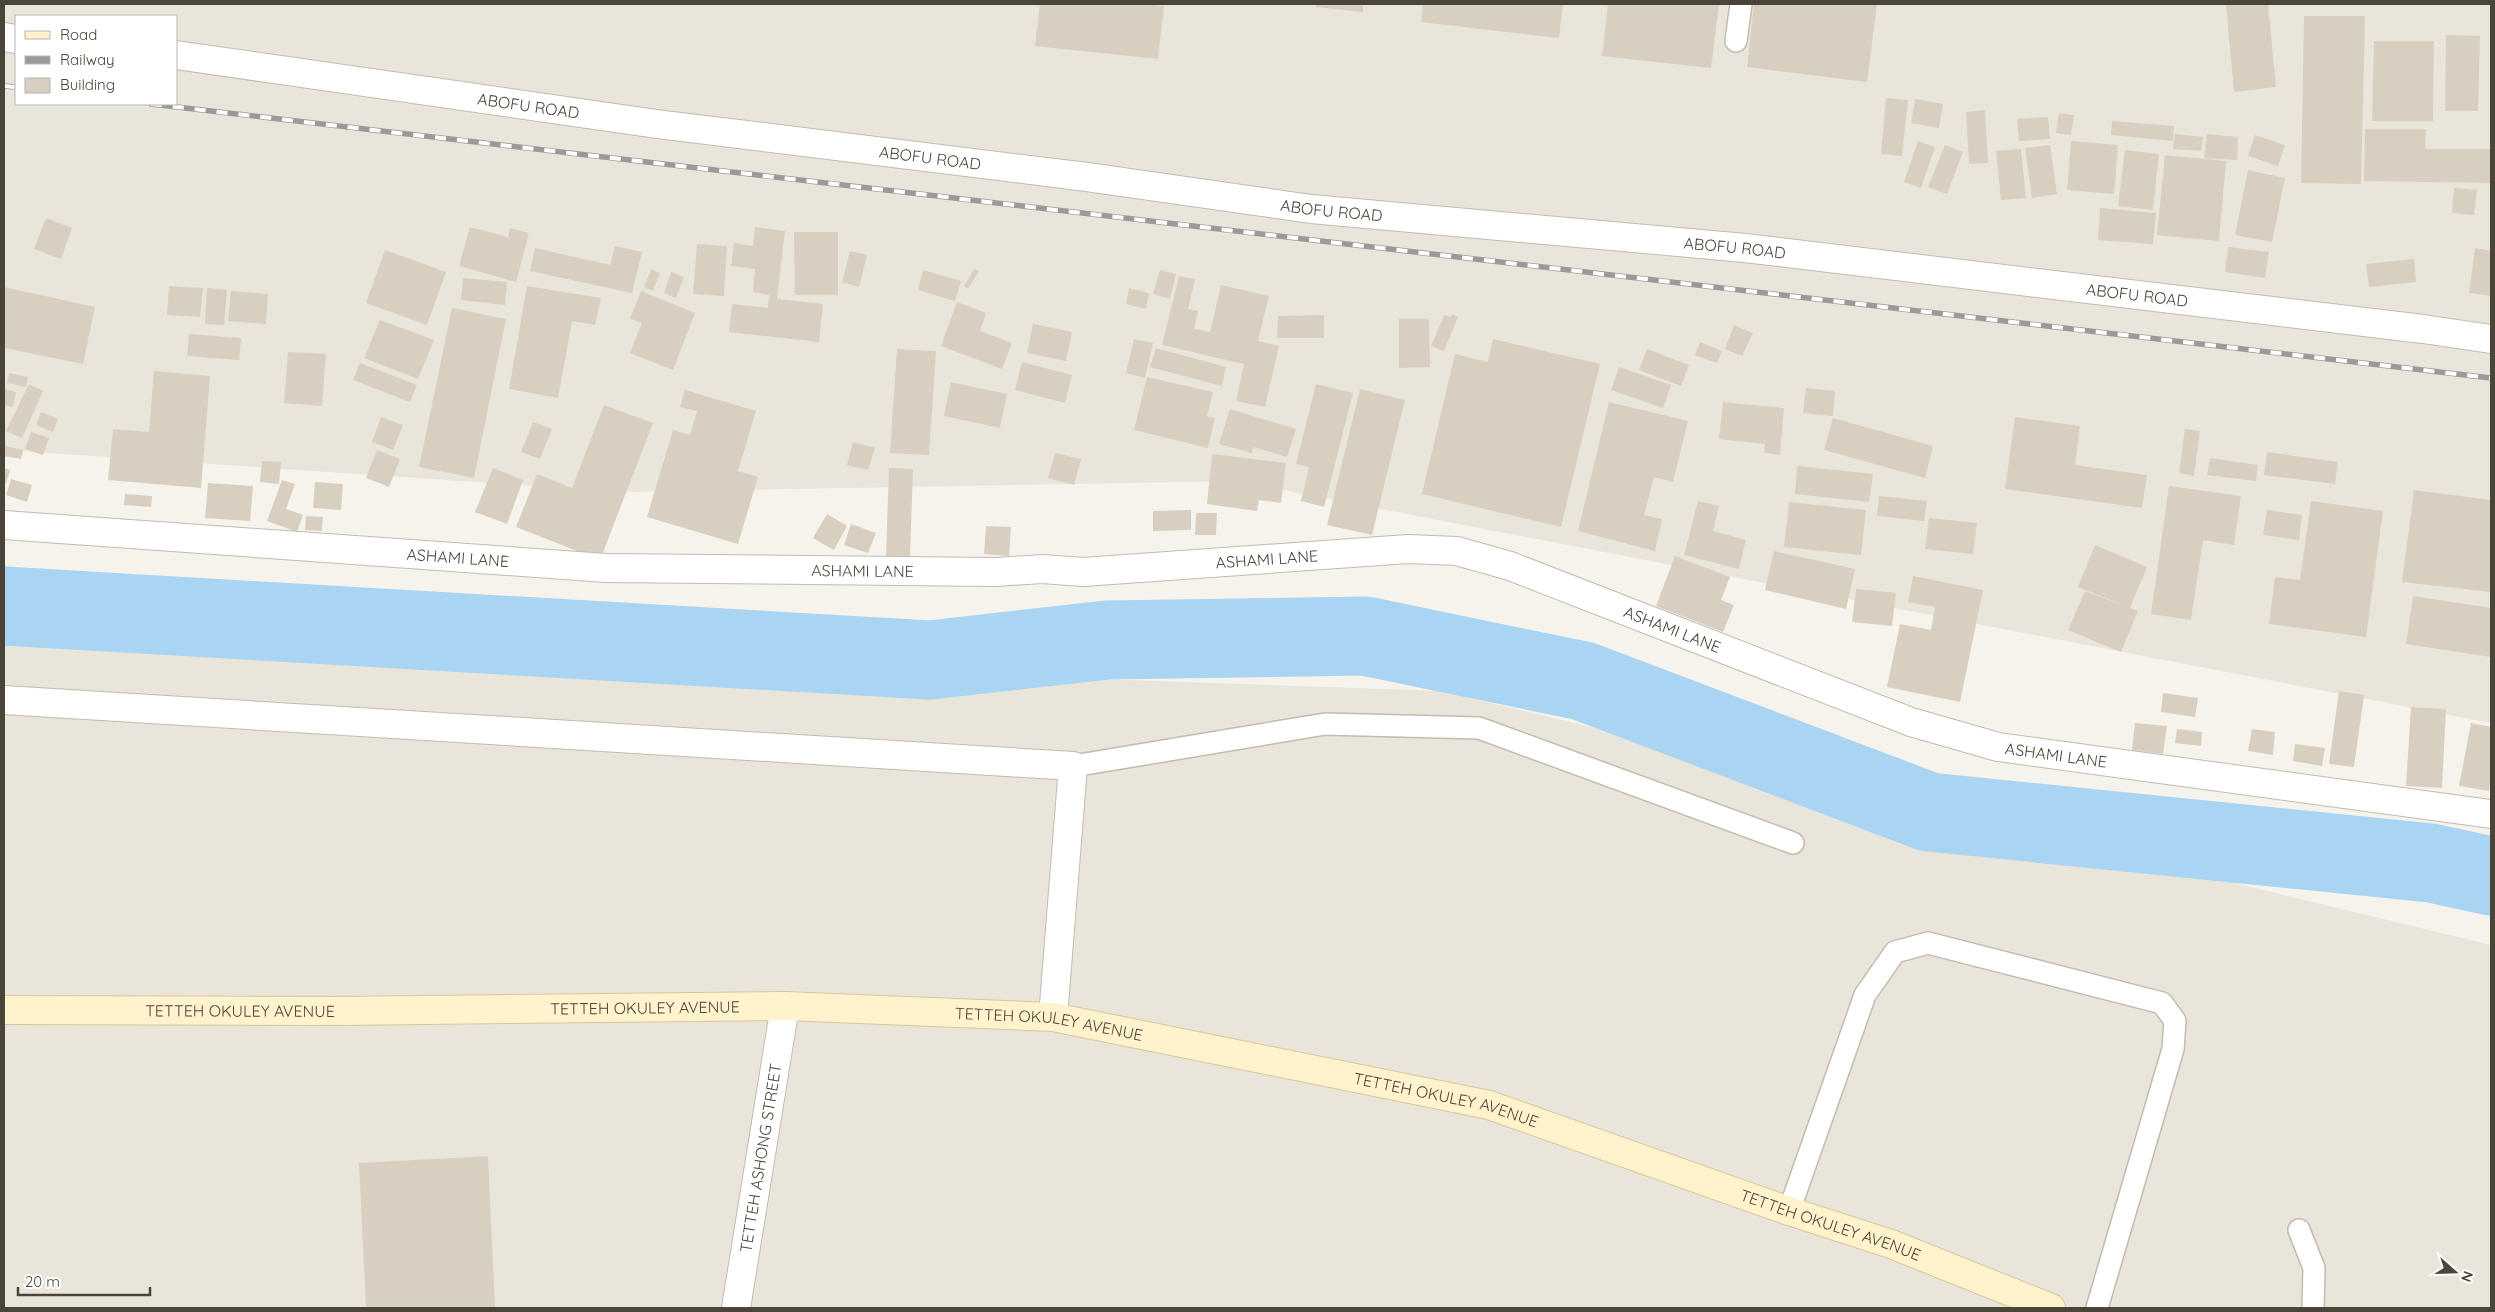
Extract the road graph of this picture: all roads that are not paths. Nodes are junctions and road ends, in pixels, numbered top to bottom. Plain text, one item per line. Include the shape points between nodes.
1 (1741, 4) edge
2 (1736, 41) dead end
3 (178, 55) edge
4 (2491, 339) edge
5 (4, 525) edge
6 (4, 700) edge
7 (1073, 766) junction
8 (2491, 814) edge
9 (1793, 843) dead end
10 (785, 1006) junction
11 (4, 1010) edge
12 (1053, 1017) junction
13 (1789, 1212) junction
14 (2299, 1230) dead end
15 (736, 1308) edge
16 (2051, 1308) edge
17 (2097, 1308) edge
18 (2313, 1308) edge

1 - 2 lane
3 - 4 street, ABOFU ROAD via 658,124 1088,177 1311,210 1745,248
5 - 8 street, ASHAMI LANE via 606,568 996,572 1042,569 1083,572 1408,549 1457,551 1510,566 1911,722 1998,747
6 - 7 street
7 - 9 lane via 1325,724 1479,728
7 - 12 street
10 - 11 street, TETTEH OKULEY AVENUE via 338,1011
10 - 12 street, TETTEH OKULEY AVENUE
10 - 15 street, TETTEH ASHONG STREET
12 - 13 street, TETTEH OKULEY AVENUE via 1489,1106
13 - 16 street, TETTEH OKULEY AVENUE via 1891,1244
13 - 17 lane via 1865,995 1895,952 1928,943 2162,1003 2175,1022 2173,1049
14 - 18 lane via 2314,1268

